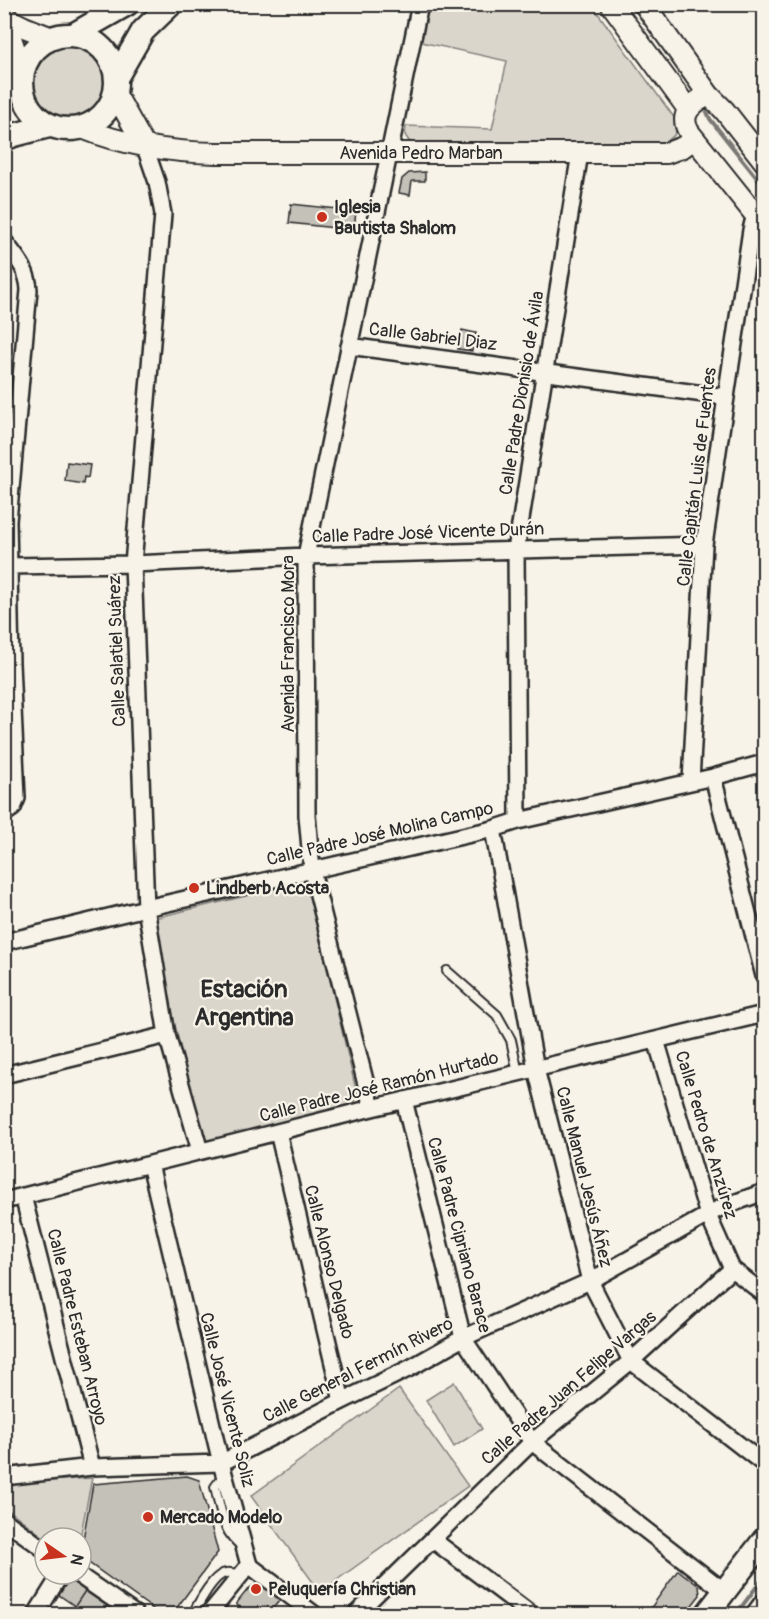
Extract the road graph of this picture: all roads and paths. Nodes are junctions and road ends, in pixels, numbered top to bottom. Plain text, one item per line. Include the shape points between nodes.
1 (127, 4) edge
2 (171, 4) edge
3 (420, 4) edge
4 (610, 4) edge
5 (644, 4) edge
6 (4, 17) edge
7 (4, 25) edge
8 (62, 36) junction
9 (22, 76) junction
10 (115, 85) junction
11 (709, 95) junction
12 (4, 102) edge
13 (688, 109) junction
14 (49, 126) junction
15 (82, 128) junction
16 (744, 135) junction
17 (4, 139) edge
18 (694, 139) junction
19 (765, 143) edge
20 (145, 147) junction
21 (389, 153) junction
22 (580, 153) junction
23 (765, 161) edge
24 (761, 220) edge
25 (4, 241) edge
26 (349, 346) junction
27 (545, 372) junction
28 (726, 397) junction
29 (4, 431) edge
30 (14, 443) junction
31 (6, 522) edge
32 (705, 545) junction
33 (516, 550) junction
34 (306, 556) junction
35 (133, 564) junction
36 (9, 566) junction
37 (8, 664) edge
38 (765, 763) edge
39 (713, 777) junction
40 (691, 781) junction
41 (4, 814) edge
42 (518, 821) junction
43 (493, 830) junction
44 (312, 871) junction
45 (146, 908) junction
46 (4, 942) edge
47 (447, 971) dead end
48 (765, 976) edge
49 (765, 1014) edge
50 (167, 1035) junction
51 (656, 1040) junction
52 (536, 1069) junction
53 (518, 1073) junction
54 (4, 1075) edge
55 (405, 1100) junction
56 (372, 1108) junction
57 (278, 1131) junction
58 (200, 1151) junction
59 (150, 1164) junction
60 (765, 1192) edge
61 (23, 1196) junction
62 (4, 1201) edge
63 (708, 1215) junction
64 (732, 1269) junction
65 (590, 1281) junction
66 (765, 1294) edge
67 (463, 1338) junction
68 (631, 1361) junction
69 (342, 1401) junction
70 (532, 1442) junction
71 (765, 1464) edge
72 (92, 1467) junction
73 (222, 1469) junction
74 (4, 1478) edge
75 (4, 1520) edge
76 (433, 1540) junction
77 (765, 1540) edge
78 (33, 1541) edge
79 (245, 1570) junction
80 (93, 1585) edge
81 (54, 1586) edge
82 (724, 1591) junction
83 (765, 1606) edge
84 (36, 1614) edge
85 (135, 1614) edge
86 (193, 1614) edge
87 (209, 1614) edge
88 (314, 1614) edge
89 (356, 1614) edge
90 (531, 1614) edge
91 (707, 1614) edge
92 (758, 1614) edge

1 - 8 main road
2 - 10 main road via 143,31
3 - 21 street, Avenida Francisco Mora
4 - 13 street
5 - 11 street
6 - 8 street via 24,27
7 - 9 street
8 - 9 main road via 39,45 28,57
8 - 10 main road via 88,39 102,48 111,62
9 - 12 main road
9 - 14 main road via 23,96 29,108
10 - 15 main road via 111,104 103,115
10 - 20 street
11 - 13 street
11 - 16 street
13 - 18 street via 685,126
14 - 15 main road
14 - 17 main road
15 - 20 street, Avenida Pedro Marban
16 - 19 street
16 - 23 street
18 - 22 street, Avenida Pedro Marban via 668,153
18 - 24 street
20 - 21 street, Avenida Pedro Marban via 216,153
20 - 35 street, Calle Salatiel Suárez via 163,214
21 - 22 street, Avenida Pedro Marban
21 - 26 street, Avenida Francisco Mora
22 - 27 street, Calle Padre Dionisio de Ávila
24 - 28 street, Calle Capitán Luis de Fuentes via 753,222 751,230
25 - 30 street via 29,279
26 - 27 street, Calle Gabriel Diaz
26 - 34 street, Avenida Francisco Mora
27 - 28 street, Calle Gabriel Diaz
27 - 33 street, Calle Padre Dionisio de Ávila
28 - 32 street, Calle Capitán Luis de Fuentes
29 - 30 street
30 - 31 street
31 - 36 street
32 - 33 street, Calle Padre José Vicente Durán
32 - 40 street, Calle Capitán Luis de Fuentes
33 - 34 street, Calle Padre José Vicente Durán
33 - 42 street, Calle Padre Dionisio de Ávila
34 - 35 street, Calle Padre José Vicente Durán
34 - 44 street, Avenida Francisco Mora
35 - 36 street, Calle Padre José Vicente Durán
35 - 45 street, Calle Salatiel Suárez
36 - 37 street
37 - 41 street via 16,798 13,808
38 - 39 street, Calle Padre José Molina Campo
39 - 40 street, Calle Padre José Molina Campo
39 - 48 street
40 - 42 street, Calle Padre José Molina Campo
42 - 43 street, Calle Padre José Molina Campo
43 - 44 street, Calle Padre José Molina Campo
43 - 52 street, Calle Manuel Jesús Áñez
44 - 45 street, Calle Padre José Molina Campo
44 - 56 street, Avenida Francisco Mora
45 - 46 street, Calle Padre José Molina Campo
45 - 50 street, Calle Salatiel Suárez
47 - 53 lane via 497,1015 511,1040
49 - 51 street, Calle Padre José Ramón Hurtado
50 - 54 street
50 - 58 street, Calle Salatiel Suárez
51 - 52 street, Calle Padre José Ramón Hurtado
51 - 63 street, Calle Pedro de Anzúrez
52 - 53 street, Calle Padre José Ramón Hurtado
52 - 65 street, Calle Manuel Jesús Áñez
53 - 55 street, Calle Padre José Ramón Hurtado
55 - 56 street, Calle Padre José Ramón Hurtado
55 - 67 street, Calle Padre Cipriano Barace
56 - 57 street, Calle Padre José Ramón Hurtado
57 - 58 street, Calle Padre José Ramón Hurtado
57 - 69 street, Calle Alonso Delgado
58 - 59 street, Calle Padre José Ramón Hurtado
59 - 61 street, Calle Padre José Ramón Hurtado
59 - 73 street, Calle José Vicente Soliz
60 - 63 street, Calle General Fermín Rivero
61 - 62 street, Calle Padre José Ramón Hurtado
61 - 72 street, Calle Padre Esteban Arroyo
63 - 64 street, Calle Pedro de Anzúrez
63 - 65 street, Calle General Fermín Rivero
64 - 66 street, Calle Pedro de Anzúrez
64 - 68 street, Calle Padre Juan Felipe Vargas
65 - 67 street, Calle General Fermín Rivero
65 - 68 street, Calle Manuel Jesús Áñez
67 - 69 street, Calle General Fermín Rivero
67 - 70 street, Calle Padre Cipriano Barace
68 - 70 street, Calle Padre Juan Felipe Vargas
68 - 71 street, Calle Manuel Jesús Áñez
69 - 73 street, Calle General Fermín Rivero
70 - 76 street, Calle Padre Juan Felipe Vargas
70 - 82 street, Calle Padre Cipriano Barace
72 - 73 street, Calle General Fermín Rivero
72 - 74 street, Calle General Fermín Rivero
73 - 79 street, Calle José Vicente Soliz via 244,1546
75 - 78 street
76 - 89 street, Calle Padre Juan Felipe Vargas
76 - 90 street
77 - 82 main road
79 - 86 lane via 218,1577
79 - 87 street
79 - 88 street
80 - 85 street
81 - 84 street
82 - 91 main road
83 - 92 main road

